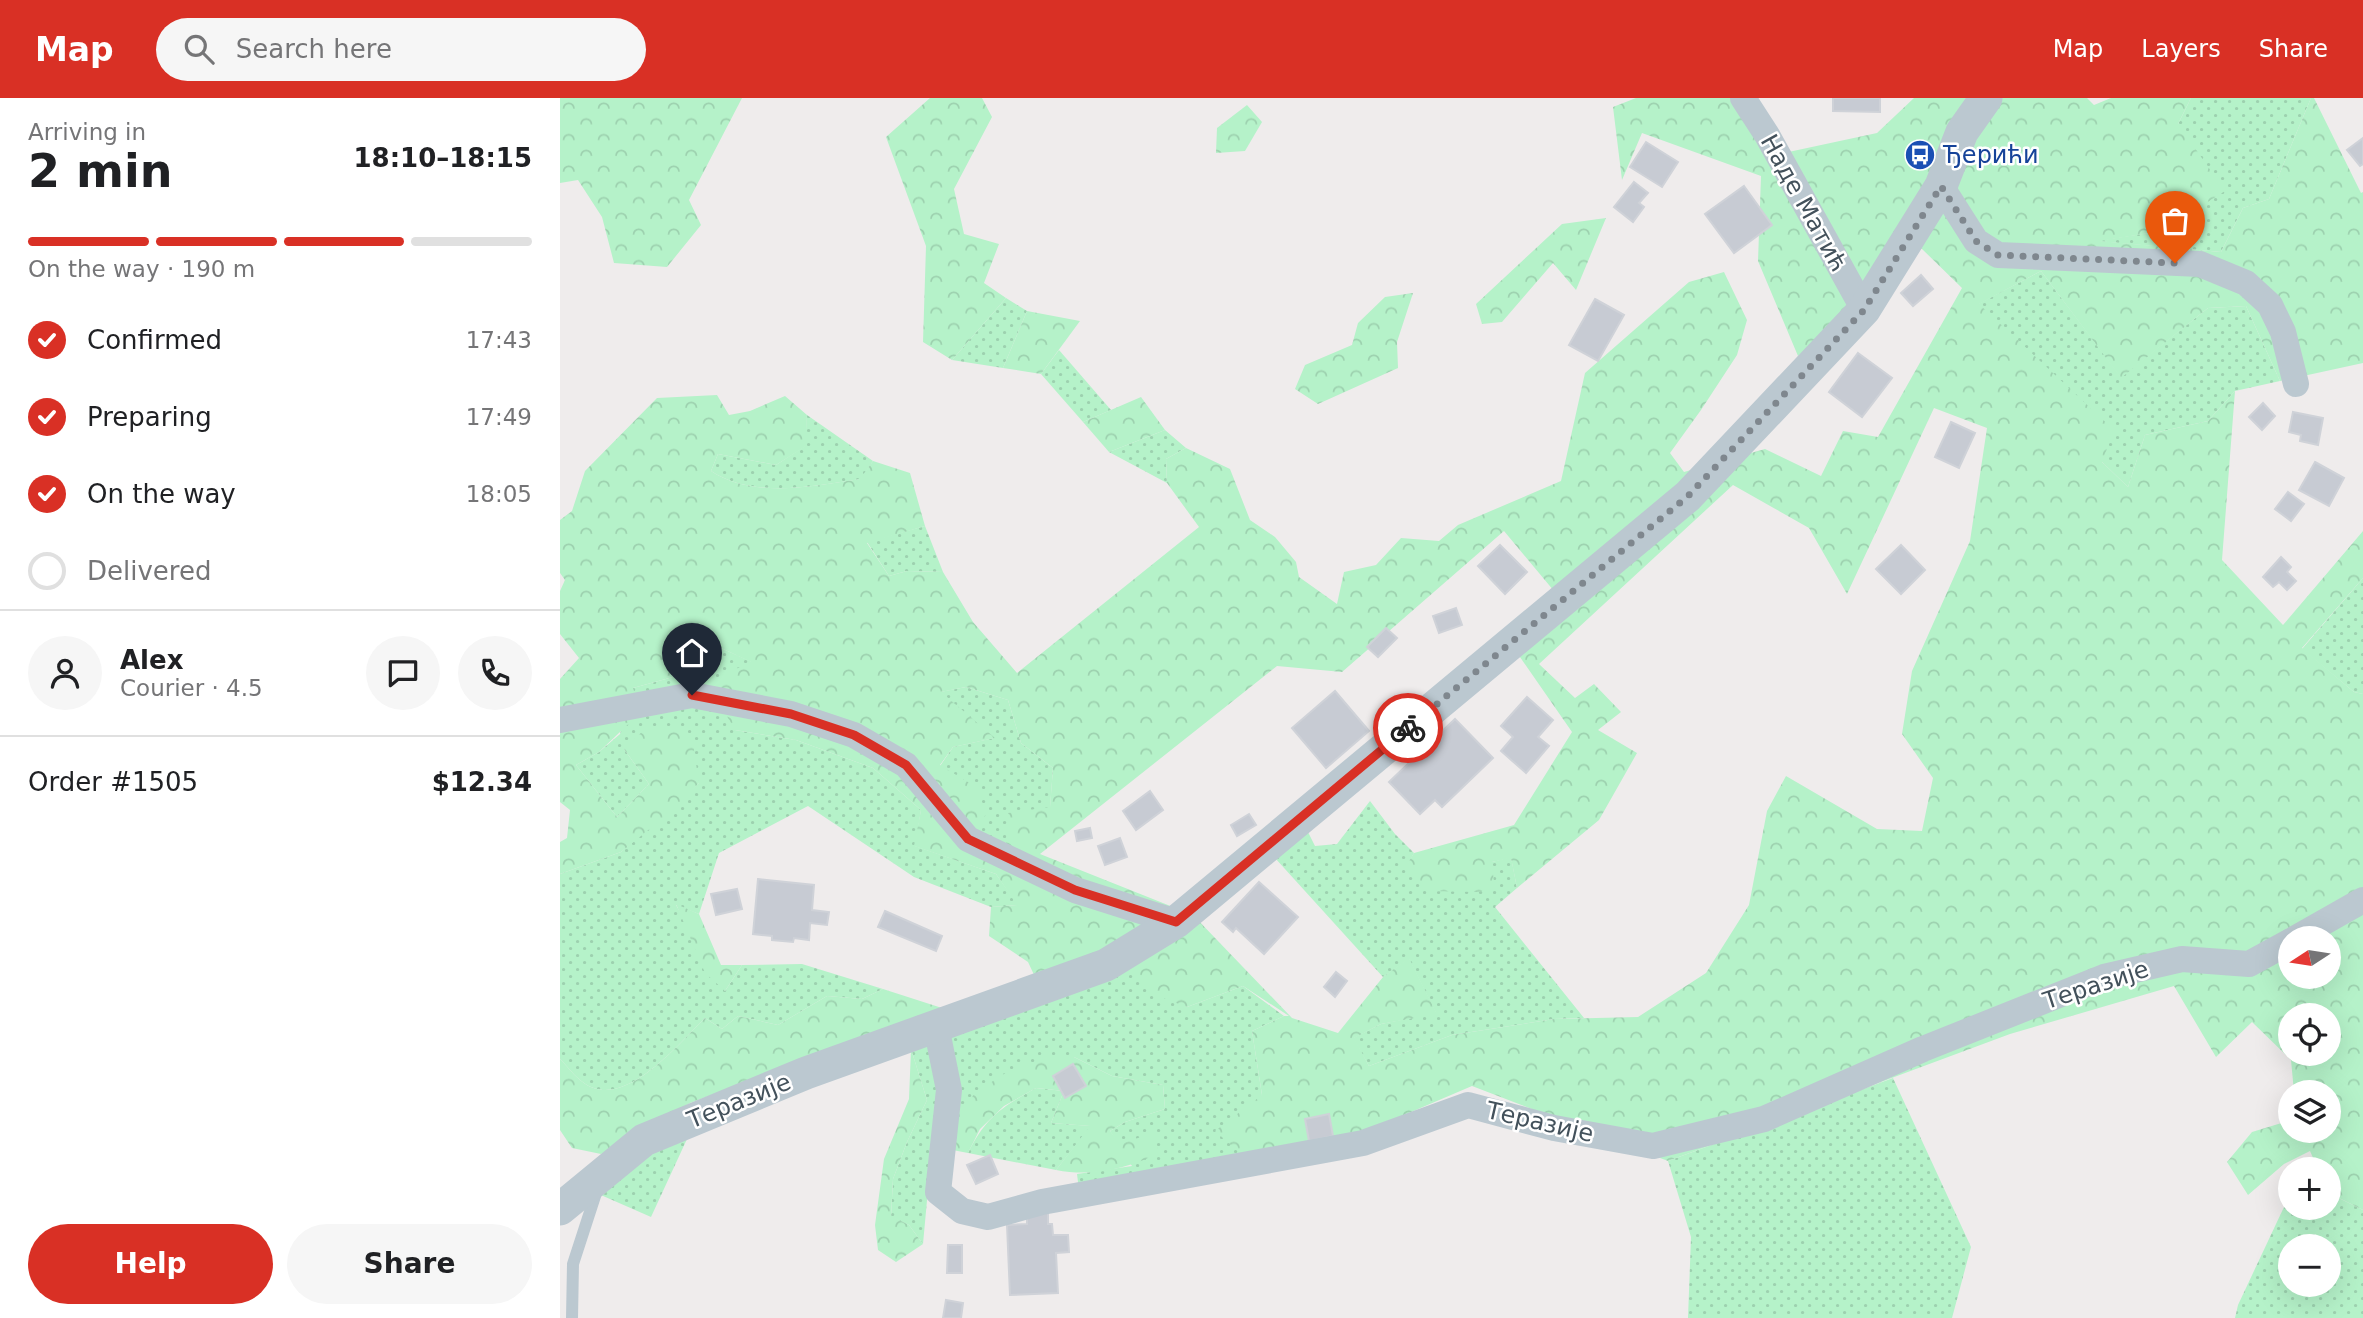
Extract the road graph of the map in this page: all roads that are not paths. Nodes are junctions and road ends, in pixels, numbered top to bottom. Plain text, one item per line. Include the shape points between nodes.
1 (1743, 98) edge
2 (1986, 98) edge
3 (1941, 186) junction
4 (1864, 310) junction
5 (2296, 384) dead end
6 (560, 720) edge
7 (2363, 900) edge
8 (1176, 922) junction
9 (2317, 926) edge
10 (2278, 948) edge
11 (936, 1026) junction
12 (602, 1174) junction
13 (560, 1209) edge
14 (572, 1318) edge

1 - 4 street, Наде Матић
2 - 3 street, Теразије via 1962,132
3 - 4 street, Теразије
3 - 5 street via 1976,241 1998,255 2200,264 2246,283 2270,304 2283,332
4 - 8 street, Теразије via 1688,496
6 - 8 street via 692,695 791,714 854,735 906,765 968,839 1075,890
7 - 9 street
8 - 11 street, Теразије via 1106,965
10 - 11 street, Теразије via 2249,964 2182,958 2104,977 1764,1119 1653,1146 1553,1128 1468,1105 1363,1143 1042,1202 988,1217 961,1211 938,1192 949,1090
11 - 12 street, Теразије via 644,1140
12 - 13 street, Теразије
12 - 14 lane via 573,1264

